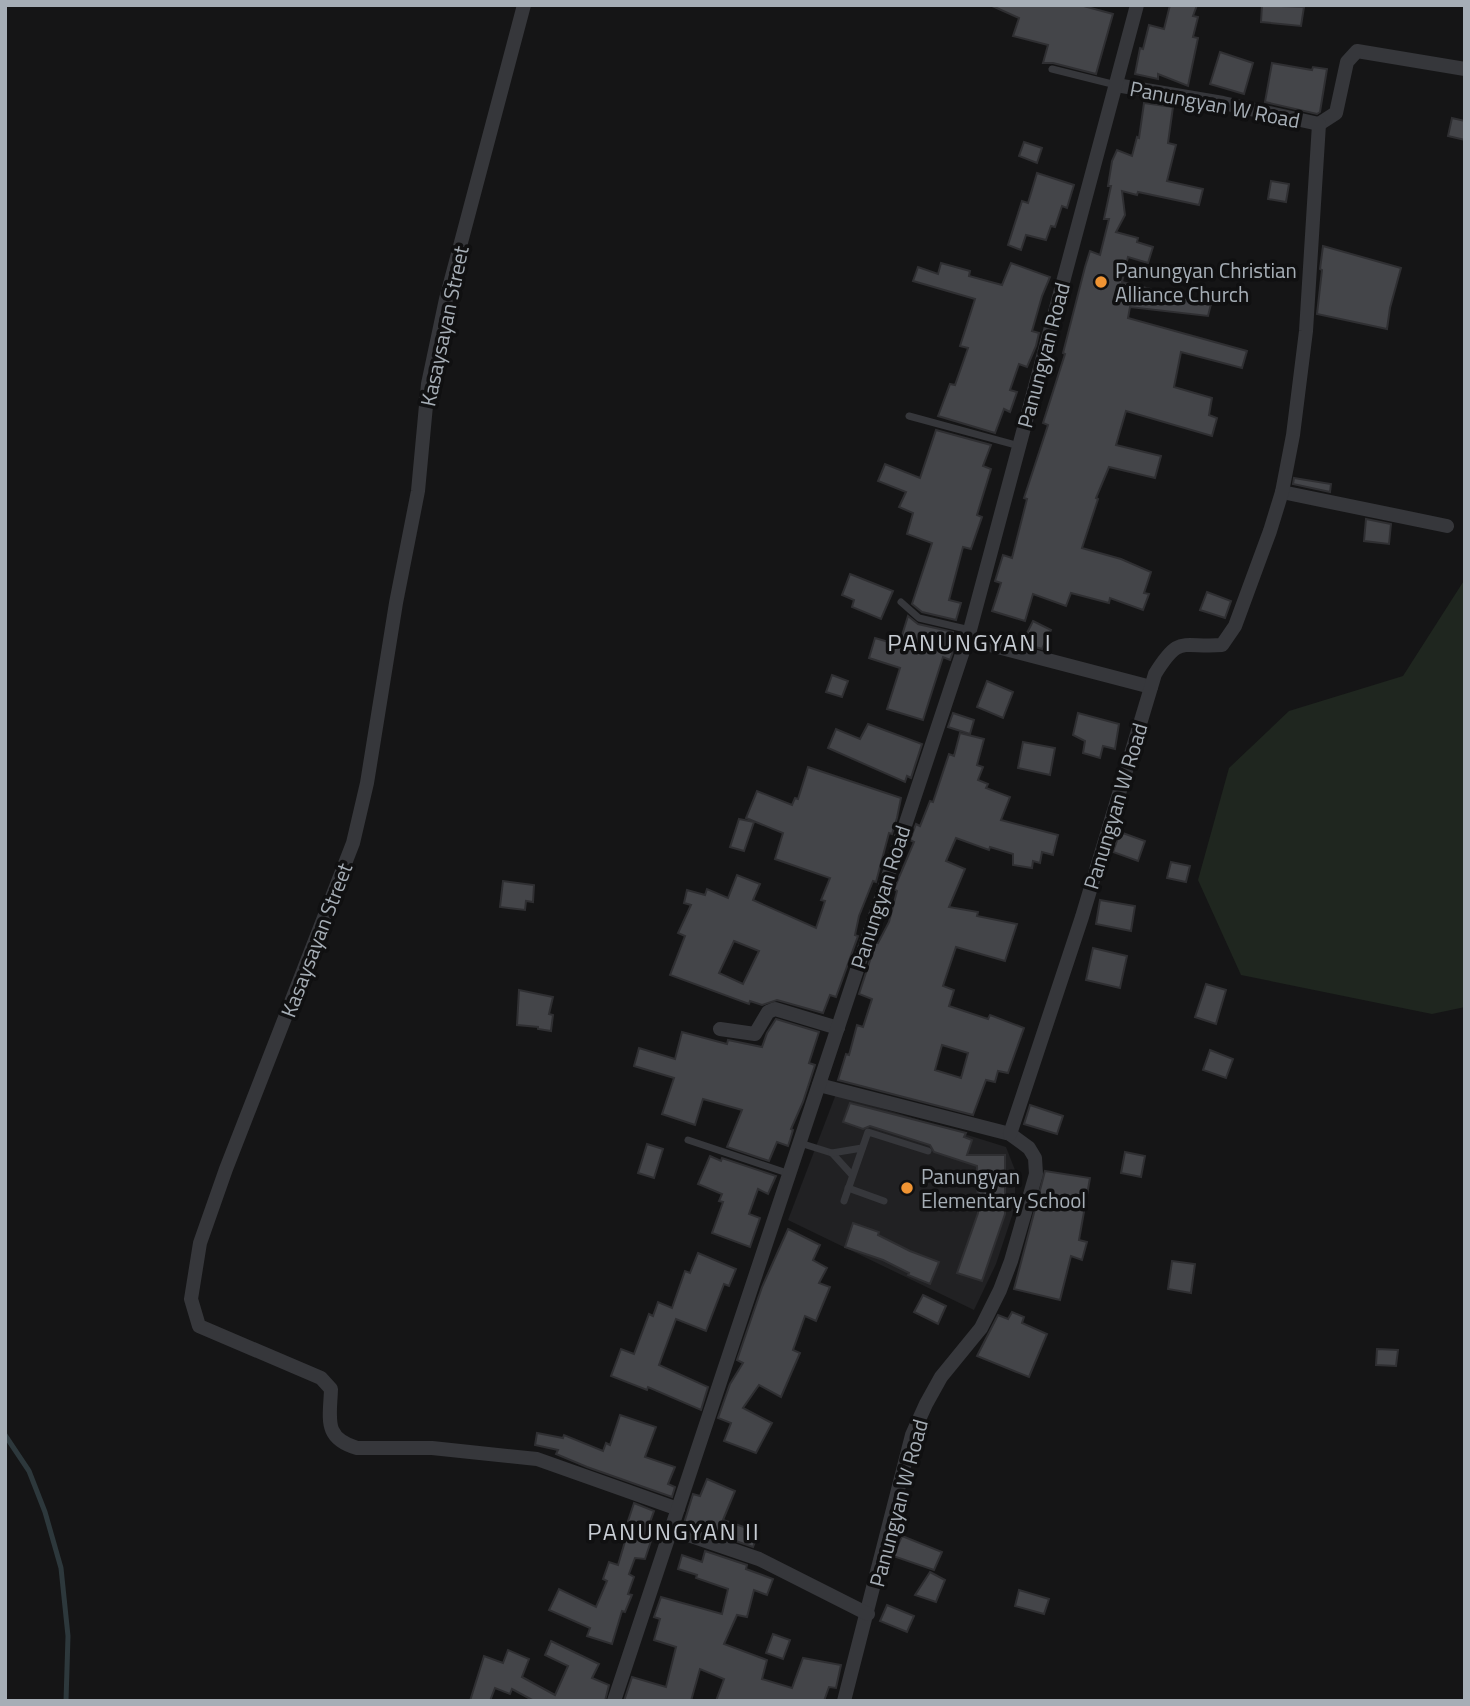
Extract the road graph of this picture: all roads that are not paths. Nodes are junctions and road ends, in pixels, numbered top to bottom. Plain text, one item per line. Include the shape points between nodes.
1 (524, 5) edge
2 (1137, 5) edge
3 (1052, 69) dead end
4 (1465, 69) edge
5 (1116, 85) junction
6 (1319, 124) junction
7 (909, 416) dead end
8 (1019, 446) junction
9 (1282, 492) junction
10 (1447, 526) dead end
11 (901, 602) dead end
12 (968, 635) junction
13 (1151, 687) junction
14 (838, 1028) junction
15 (720, 1029) dead end
16 (819, 1085) junction
17 (1010, 1134) junction
18 (688, 1140) dead end
19 (799, 1142) junction
20 (862, 1148) junction
21 (928, 1151) dead end
22 (832, 1153) junction
23 (788, 1174) junction
24 (852, 1175) junction
25 (848, 1188) junction
26 (844, 1201) dead end
27 (884, 1201) dead end
28 (678, 1509) junction
29 (671, 1528) junction
30 (868, 1614) junction
31 (614, 1701) edge
32 (844, 1701) edge

1 - 28 street, Kasaysayan Street via 428,384 418,491 353,843 204,1231 191,1299 199,1326 321,1378 331,1389 330,1427 336,1439 347,1445 537,1459
2 - 5 street, Panungyan Road
3 - 5 lane
4 - 6 street via 1357,51 1347,62 1336,113
5 - 6 street, Panungyan W Road
5 - 8 street, Panungyan Road
6 - 9 street, Panungyan W Road via 1306,331
7 - 8 lane
8 - 12 street, Panungyan Road
9 - 10 street
9 - 13 street, Panungyan W Road via 1229,638 1222,645 1173,649
11 - 12 lane via 919,618
12 - 13 street
12 - 14 street, Panungyan Road
13 - 17 street, Panungyan W Road via 1082,918
14 - 15 street via 775,1009 768,1012 755,1034
14 - 16 street, Panungyan Road
16 - 17 street
16 - 19 street, Panungyan Road
17 - 30 street, Panungyan W Road via 1035,1158 1036,1174 1018,1239 981,1328 942,1377 912,1435
18 - 23 lane
19 - 22 lane
19 - 23 street, Panungyan Road
20 - 21 lane via 868,1132
20 - 22 lane
20 - 24 lane
22 - 24 lane
23 - 28 street, Panungyan Road
24 - 25 lane
25 - 26 lane
25 - 27 lane
28 - 29 street, Panungyan Road
29 - 30 street via 759,1559
29 - 31 street, Panungyan Road
30 - 32 street, Panungyan W Road

